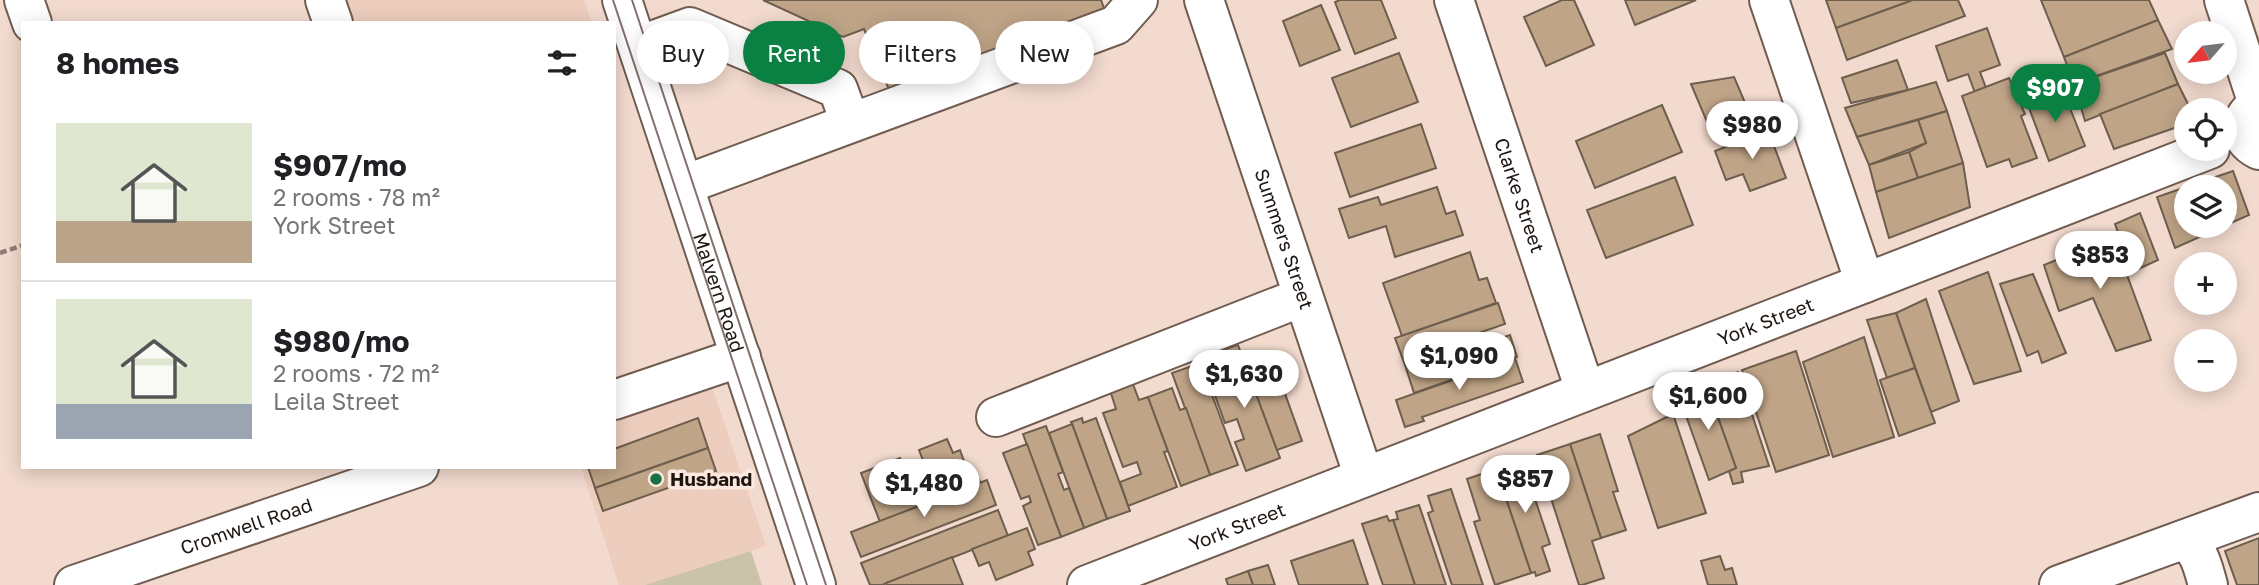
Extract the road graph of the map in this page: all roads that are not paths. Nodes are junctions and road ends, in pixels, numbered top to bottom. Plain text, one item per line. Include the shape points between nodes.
1 (24, 0) edge
2 (325, 0) edge
3 (622, 0) edge
4 (1138, 0) edge
5 (1204, 0) edge
6 (1454, 0) edge
7 (1769, 0) edge
8 (2224, 0) edge
9 (31, 21) edge
10 (332, 21) edge
11 (637, 43) edge
12 (729, 43) edge
13 (651, 84) edge
14 (850, 122) junction
15 (2242, 131) edge
16 (684, 185) junction
17 (1865, 283) junction
18 (1303, 297) junction
19 (741, 357) junction
20 (1586, 390) junction
21 (616, 399) edge
22 (996, 418) dead end
23 (413, 469) edge
24 (1364, 477) junction
25 (2259, 512) edge
26 (2183, 540) junction
27 (74, 585) edge
28 (816, 585) edge
29 (1087, 585) edge
30 (2059, 585) edge
31 (2208, 585) edge

1 - 9 street
2 - 10 street
3 - 11 street, Malvern Road
4 - 14 street via 1116,25
5 - 18 street, Summers Street
6 - 20 street, Clarke Street
7 - 17 street
8 - 15 street
12 - 14 street via 838,89
13 - 16 street, Malvern Road
14 - 16 street
15 - 17 street, York Street
16 - 19 street, Malvern Road
17 - 20 street, York Street
18 - 22 street
18 - 24 street, Summers Street
19 - 21 street
19 - 28 street, Malvern Road
20 - 24 street, York Street
23 - 27 street, Cromwell Road
24 - 29 street, York Street
25 - 26 street
26 - 30 street
26 - 31 street via 2197,552

